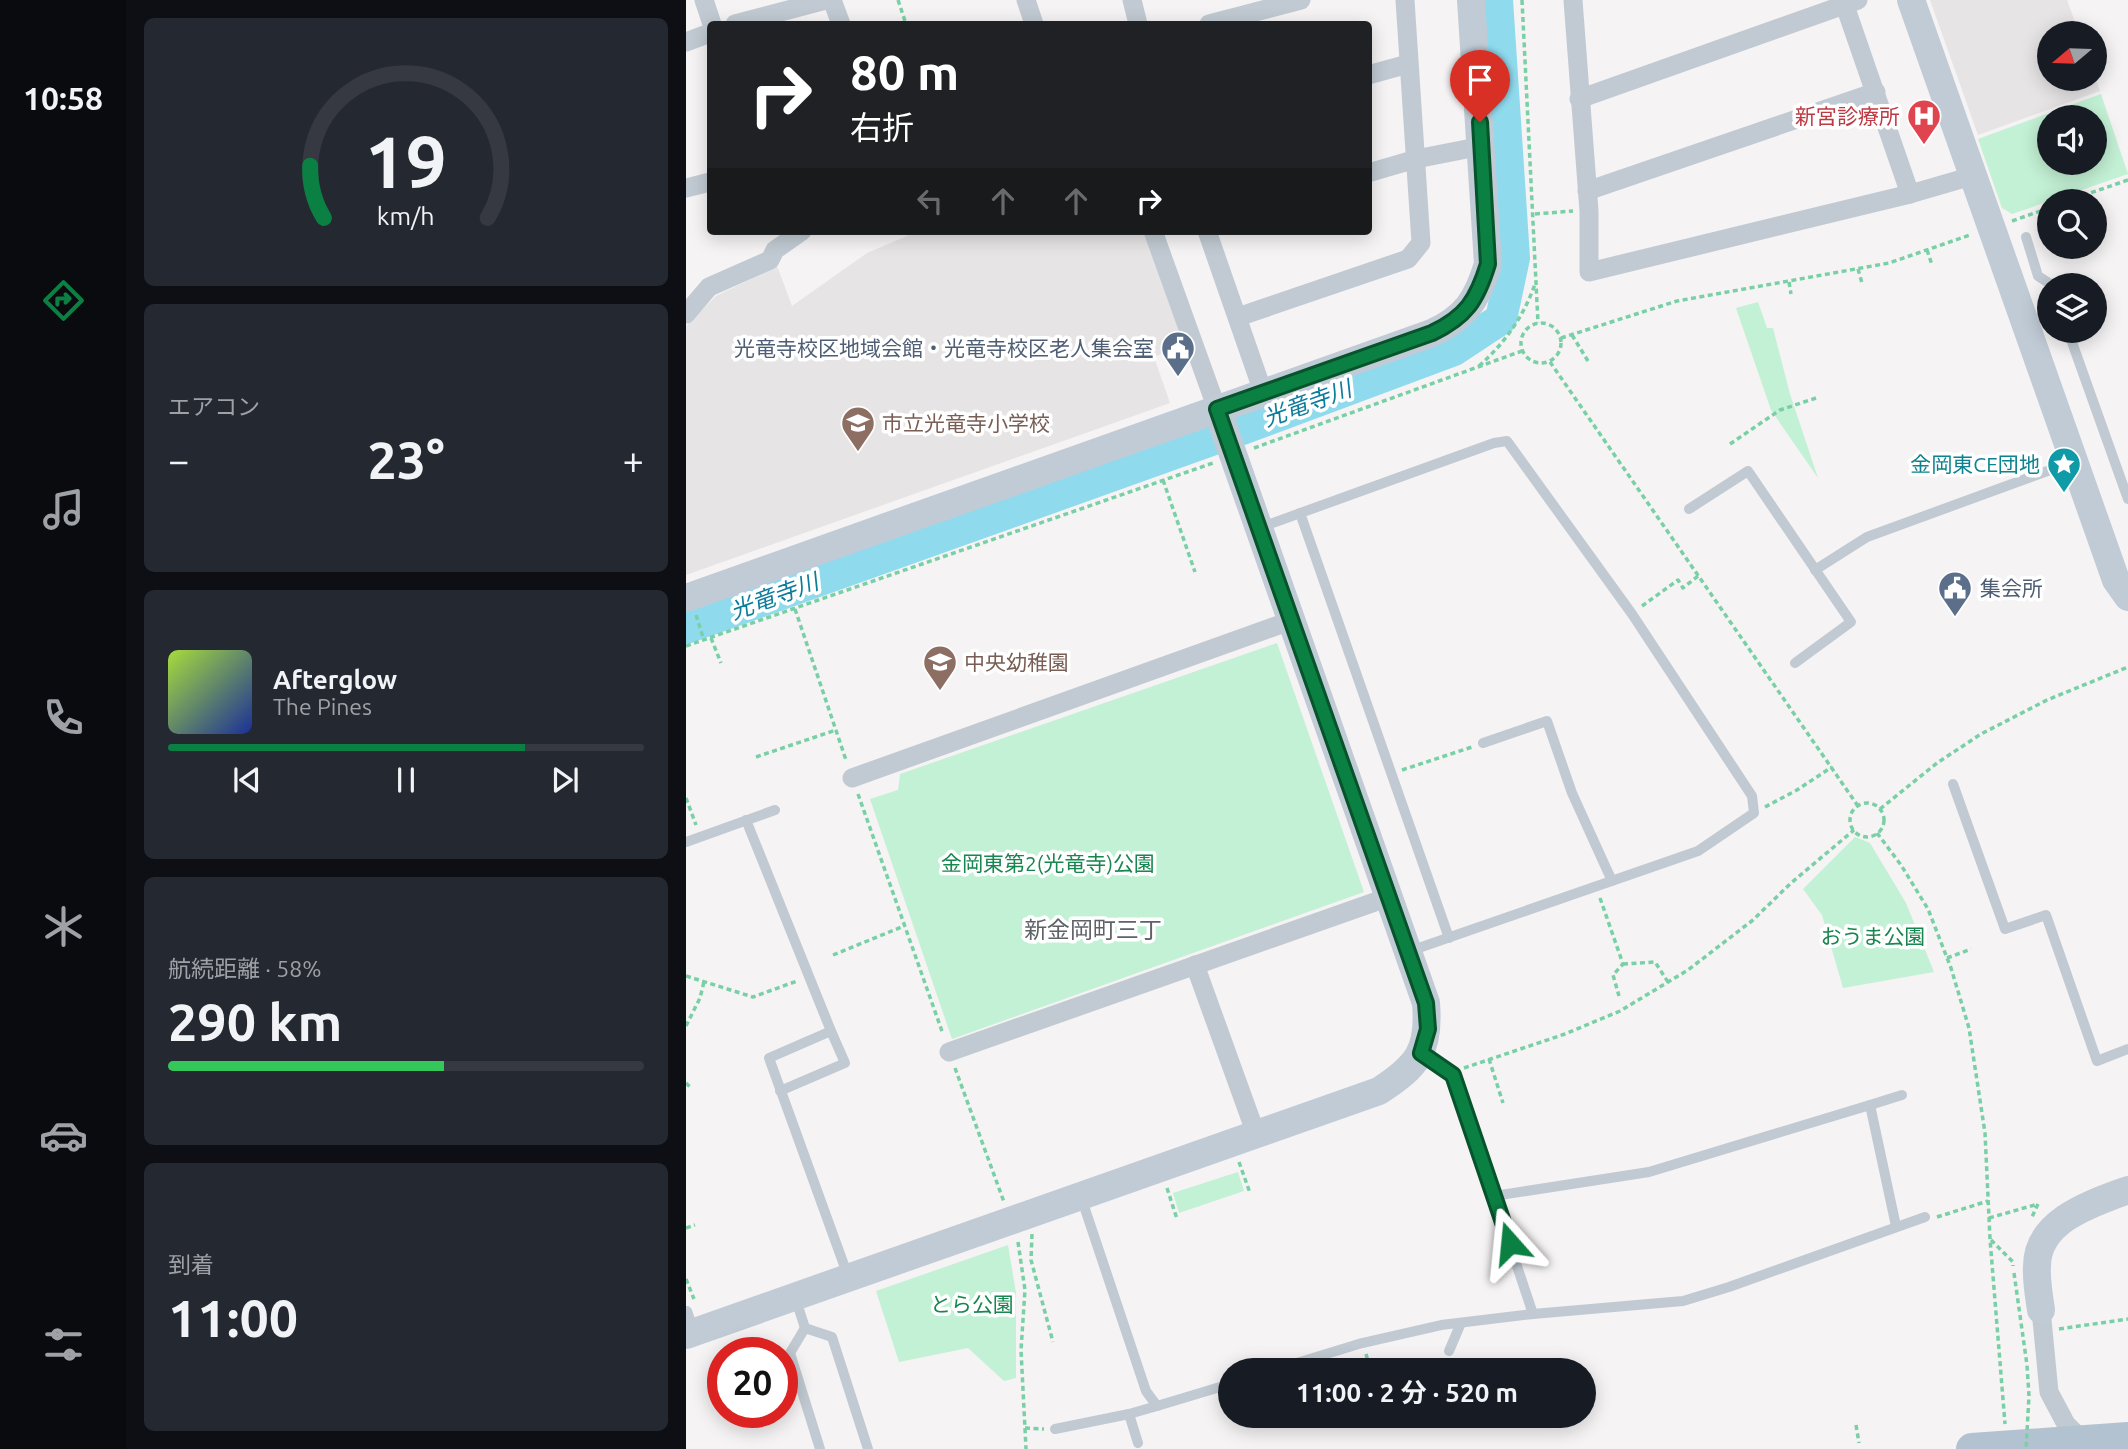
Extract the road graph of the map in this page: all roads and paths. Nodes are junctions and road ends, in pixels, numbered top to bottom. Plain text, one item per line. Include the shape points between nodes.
1 (704, 0) edge
2 (826, 0) edge
3 (832, 0) edge
4 (898, 0) edge
5 (1026, 0) edge
6 (1132, 0) edge
7 (1301, 0) edge
8 (1405, 0) edge
9 (1471, 0) edge
10 (1522, 0) edge
11 (1911, 0) edge
12 (1577, 1) edge
13 (1848, 2) edge
14 (711, 21) edge
15 (746, 21) edge
16 (840, 21) edge
17 (905, 21) edge
18 (1033, 21) edge
19 (1137, 21) edge
20 (1220, 21) edge
21 (707, 34) edge
22 (686, 42) edge
23 (1408, 64) junction
24 (1372, 74) edge
25 (1876, 92) junction
26 (1579, 99) junction
27 (1482, 146) junction
28 (1416, 159) junction
29 (1372, 172) edge
30 (1972, 176) junction
31 (2128, 180) edge
32 (707, 183) edge
33 (686, 188) edge
34 (2102, 189) edge
35 (1910, 194) junction
36 (1588, 201) junction
37 (2037, 212) edge
38 (1534, 214) junction
39 (2005, 223) dead end
40 (1979, 232) dead end
41 (790, 235) edge
42 (1154, 235) edge
43 (1209, 235) edge
44 (2026, 237) dead end
45 (773, 241) edge
46 (1927, 250) junction
47 (1932, 265) dead end
48 (1858, 269) junction
49 (2037, 273) edge
50 (1537, 279) junction
51 (1789, 281) junction
52 (1862, 283) dead end
53 (1791, 294) dead end
54 (686, 314) edge
55 (1238, 317) junction
56 (1538, 323) junction
57 (1572, 335) junction
58 (1561, 338) junction
59 (2072, 343) edge
60 (1522, 351) junction
61 (1588, 361) dead end
62 (1550, 362) junction
63 (1477, 368) junction
64 (1263, 392) junction
65 (1816, 398) dead end
66 (1225, 439) junction
67 (1730, 444) dead end
68 (2075, 461) junction
69 (1163, 480) junction
70 (2128, 499) edge
71 (1689, 509) dead end
72 (1300, 513) junction
73 (1258, 528) junction
74 (1815, 570) junction
75 (1195, 572) dead end
76 (1698, 576) junction
77 (2128, 597) edge
78 (690, 604) edge
79 (795, 609) junction
80 (1632, 614) junction
81 (1290, 621) junction
82 (710, 638) junction
83 (704, 640) junction
84 (686, 646) edge
85 (721, 663) dead end
86 (1795, 663) dead end
87 (2128, 667) edge
88 (836, 730) junction
89 (1483, 743) joint
90 (756, 757) dead end
91 (1832, 767) junction
92 (1392, 773) junction
93 (852, 778) junction
94 (1953, 783) dead end
95 (686, 798) edge
96 (1858, 806) junction
97 (1880, 809) junction
98 (775, 810) dead end
99 (1754, 813) junction
100 (746, 820) junction
101 (1854, 830) junction
102 (1877, 833) junction
103 (700, 837) junction
104 (686, 842) edge
105 (1612, 881) junction
106 (1596, 887) junction
107 (1389, 897) junction
108 (904, 926) junction
109 (1449, 938) junction
110 (1971, 949) dead end
111 (1409, 952) junction
112 (833, 955) dead end
113 (1947, 958) junction
114 (1623, 964) junction
115 (1195, 965) junction
116 (686, 976) edge
117 (809, 976) junction
118 (705, 982) junction
119 (1668, 982) junction
120 (1619, 996) dead end
121 (686, 1026) edge
122 (831, 1031) junction
123 (2128, 1049) edge
124 (949, 1052) junction
125 (1421, 1053) junction
126 (1489, 1059) junction
127 (1462, 1069) dead end
128 (686, 1083) edge
129 (691, 1088) dead end
130 (780, 1091) junction
131 (1902, 1096) dead end
132 (1503, 1103) dead end
133 (1870, 1105) junction
134 (1255, 1134) junction
135 (1237, 1155) dead end
136 (1164, 1181) dead end
137 (2128, 1190) edge
138 (1250, 1193) dead end
139 (1494, 1196) junction
140 (1080, 1197) junction
141 (1988, 1201) junction
142 (1006, 1208) dead end
143 (1924, 1217) joint
144 (1989, 1218) junction
145 (1177, 1219) dead end
146 (695, 1225) dead end
147 (1896, 1226) junction
148 (1032, 1227) dead end
149 (2028, 1227) dead end
150 (686, 1228) edge
151 (1015, 1233) dead end
152 (1990, 1239) junction
153 (2018, 1251) dead end
154 (2013, 1262) junction
155 (848, 1277) junction
156 (686, 1279) edge
157 (794, 1296) junction
158 (1533, 1314) junction
159 (2128, 1319) edge
160 (2042, 1320) junction
161 (691, 1321) edge
162 (1461, 1323) junction
163 (805, 1328) junction
164 (1053, 1342) dead end
165 (1448, 1351) dead end
166 (1313, 1358) edge
167 (1218, 1388) edge
168 (1157, 1406) junction
169 (1129, 1414) junction
170 (1856, 1425) dead end
171 (1055, 1429) dead end
172 (2006, 1429) dead end
173 (2128, 1438) edge
174 (2083, 1441) junction
175 (1138, 1443) dead end
176 (1859, 1443) dead end
177 (820, 1449) edge
178 (868, 1449) edge
179 (1026, 1449) edge
180 (1972, 1449) edge
181 (2026, 1449) edge

1 - 14 street
2 - 15 street
3 - 16 street
4 - 17 path
5 - 18 street
6 - 19 street
7 - 20 street
8 - 23 street
9 - 27 street
10 - 38 path
11 - 30 street
12 - 26 street
13 - 25 street
13 - 26 street
21 - 22 street
23 - 24 street
23 - 28 street
25 - 35 street
25 - 36 street
26 - 36 street
27 - 28 street
27 - 64 street via 1488,264 1472,303 1454,323 1432,333
28 - 29 street
28 - 55 street via 1421,243 1408,259
30 - 35 street
30 - 68 street
31 - 34 path
32 - 33 street
35 - 36 street via 1589,272
36 - 38 path
37 - 39 path
38 - 50 path
40 - 46 path
41 - 45 street
42 - 66 street
43 - 55 street
44 - 49 lane
45 - 54 street via 770,260 709,287
46 - 47 path
46 - 48 path
48 - 51 path
48 - 52 path
50 - 56 path
50 - 63 path via 1522,315
51 - 53 path
51 - 57 path via 1677,301
55 - 64 street
56 - 58 path via 1555,328
56 - 60 path via 1523,333
57 - 58 path
57 - 61 path
58 - 62 path via 1560,352
59 - 70 lane
60 - 62 path via 1531,361
60 - 63 path
62 - 76 path
63 - 66 path
64 - 66 street
65 - 67 path via 1780,410
66 - 69 path
66 - 73 street
66 - 78 street
68 - 74 lane via 1867,537
68 - 77 street via 2116,580
69 - 75 path
69 - 79 path
71 - 74 lane via 1748,471
72 - 73 lane
72 - 80 lane via 1507,441
72 - 92 lane
73 - 81 street
74 - 86 lane via 1851,622
76 - 80 path via 1683,588 1678,580
76 - 91 path
78 - 83 path
79 - 82 path
79 - 88 path
80 - 99 lane via 1752,796
81 - 93 street
81 - 107 street
82 - 83 path
82 - 85 path
83 - 84 path
87 - 97 path via 2047,700 1981,734
88 - 90 path
88 - 93 path
89 - 92 path
89 - 105 lane via 1547,721
91 - 96 path
91 - 99 path
92 - 109 lane
93 - 108 path
94 - 123 lane via 2005,929 2046,915 2096,1061
95 - 103 path
96 - 97 path via 1867,803
96 - 101 path via 1851,814
97 - 102 path via 1884,819
98 - 100 lane
99 - 105 lane via 1698,851
100 - 103 lane
100 - 117 lane
101 - 102 path via 1863,836
101 - 119 path via 1753,920
102 - 113 path via 1928,909
103 - 104 lane
105 - 106 lane
106 - 109 lane
106 - 114 path
107 - 111 street
107 - 115 street
108 - 112 path
108 - 124 path
109 - 111 lane
110 - 113 path
111 - 125 street via 1426,1003 1428,1029
113 - 141 path via 1969,1028 1985,1133
114 - 119 path via 1655,962
114 - 120 path via 1613,975
115 - 124 street
115 - 134 street
116 - 118 path
117 - 118 path via 752,997
117 - 122 lane
118 - 121 path
119 - 126 path via 1620,1011
122 - 130 lane via 769,1058
122 - 130 lane via 845,1063
124 - 142 path
125 - 134 street via 1406,1074 1379,1091
125 - 139 lane via 1453,1075
126 - 127 path
126 - 132 path
128 - 129 path
130 - 155 lane
131 - 133 lane
133 - 139 lane via 1649,1172
133 - 147 lane
134 - 140 street
135 - 138 path
136 - 145 path
137 - 160 street via 2078,1209 2041,1247 2036,1264
139 - 158 lane
140 - 155 street
140 - 168 lane via 1146,1391
141 - 143 path
141 - 144 path
143 - 147 lane
144 - 149 path via 2038,1204
144 - 152 path
146 - 150 path
147 - 158 lane via 1683,1301
148 - 164 path via 1031,1260
151 - 179 path via 1025,1290 1021,1350
152 - 154 path
152 - 172 path
153 - 154 path
154 - 181 path, bridge via 2028,1365
155 - 157 street
156 - 161 path
157 - 161 street
157 - 163 lane
158 - 162 lane
159 - 160 path
160 - 174 street via 2049,1392 2066,1424
162 - 165 lane
162 - 166 lane
163 - 177 lane via 790,1353
163 - 178 lane via 832,1337
167 - 168 lane
168 - 169 lane
169 - 171 lane
169 - 175 lane
170 - 176 path
173 - 174 main road
174 - 180 main road

